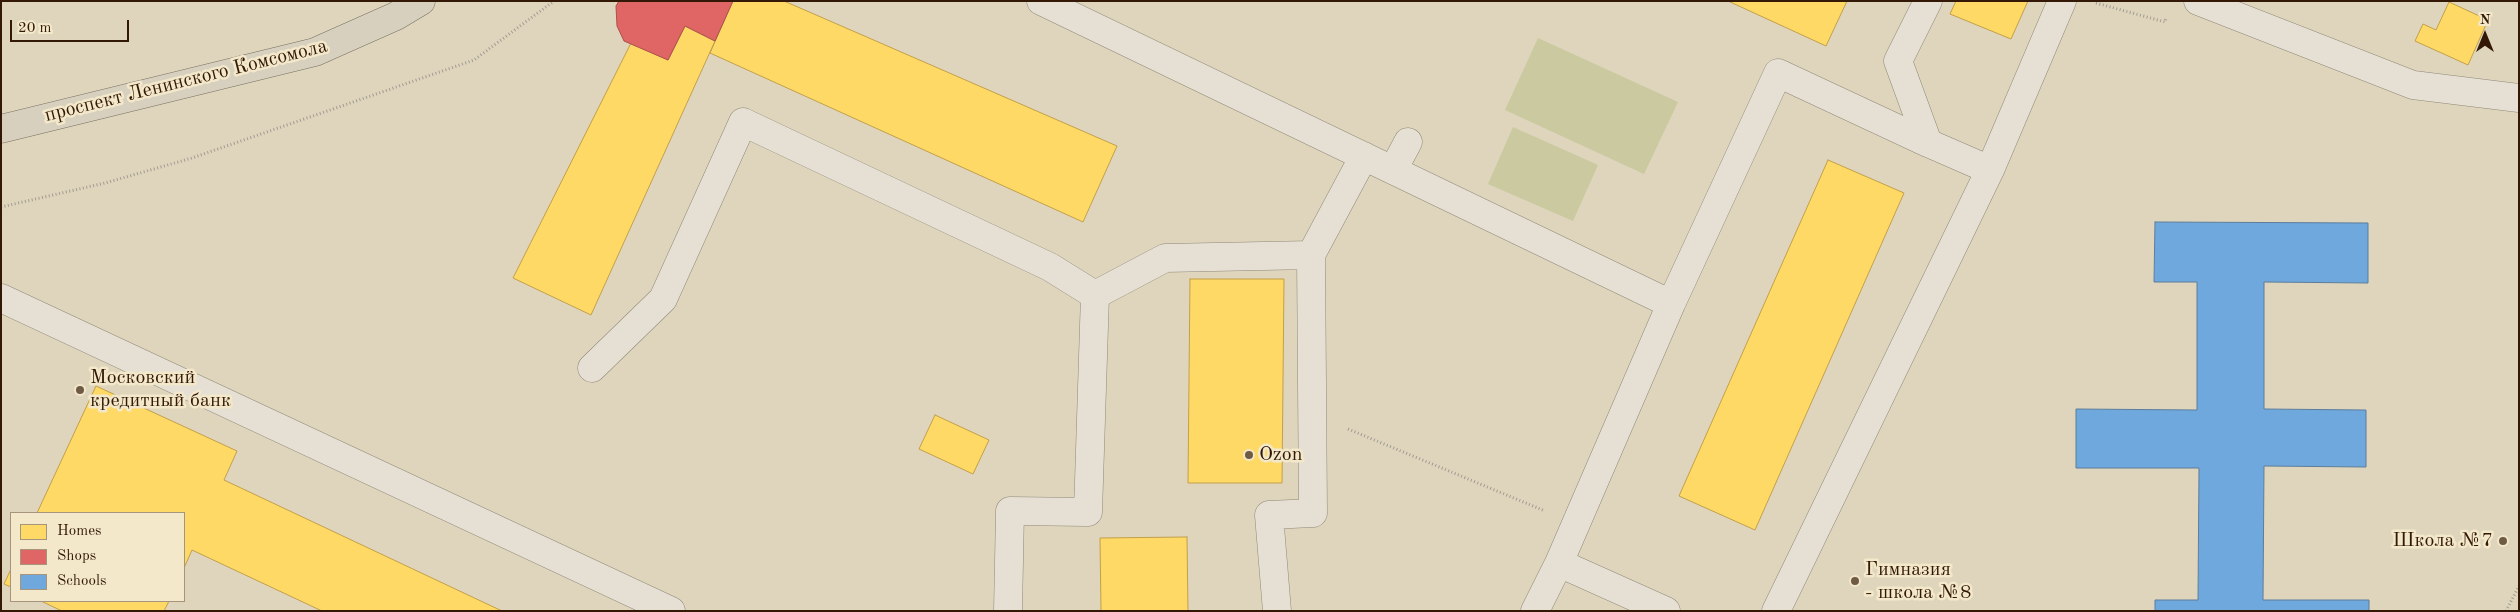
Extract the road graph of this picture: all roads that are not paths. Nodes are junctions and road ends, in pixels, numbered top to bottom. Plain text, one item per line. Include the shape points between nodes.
1 (422, 1) edge
2 (1042, 1) edge
3 (1928, 1) edge
4 (2062, 1) edge
5 (2198, 1) edge
6 (392, 9) edge
7 (2519, 98) edge
8 (1, 129) edge
9 (1408, 142) dead end
10 (1928, 142) junction
11 (1364, 156) junction
12 (1393, 170) junction
13 (1990, 170) junction
14 (1311, 255) junction
15 (1095, 294) junction
16 (1, 298) edge
17 (1671, 304) junction
18 (592, 368) dead end
19 (1559, 563) junction
20 (671, 611) edge
21 (1008, 611) edge
22 (1277, 611) edge
23 (1535, 611) edge
24 (1666, 611) edge
25 (1776, 611) edge

1 - 6 main road, проспект Ленинского Комсомола
2 - 11 street
3 - 10 street via 1898,61
4 - 13 street
5 - 7 street via 2413,85
6 - 8 main road, проспект Ленинского Комсомола via 314,52
9 - 12 street
10 - 13 street
10 - 17 street via 1778,72
11 - 12 street
11 - 14 street
12 - 17 street
13 - 25 street
14 - 15 street via 1165,258
14 - 22 street via 1313,513 1269,514
15 - 18 street via 1050,267 743,122 663,299
15 - 21 street via 1088,512 1010,511
16 - 20 street
17 - 19 street
19 - 23 street
19 - 24 street

